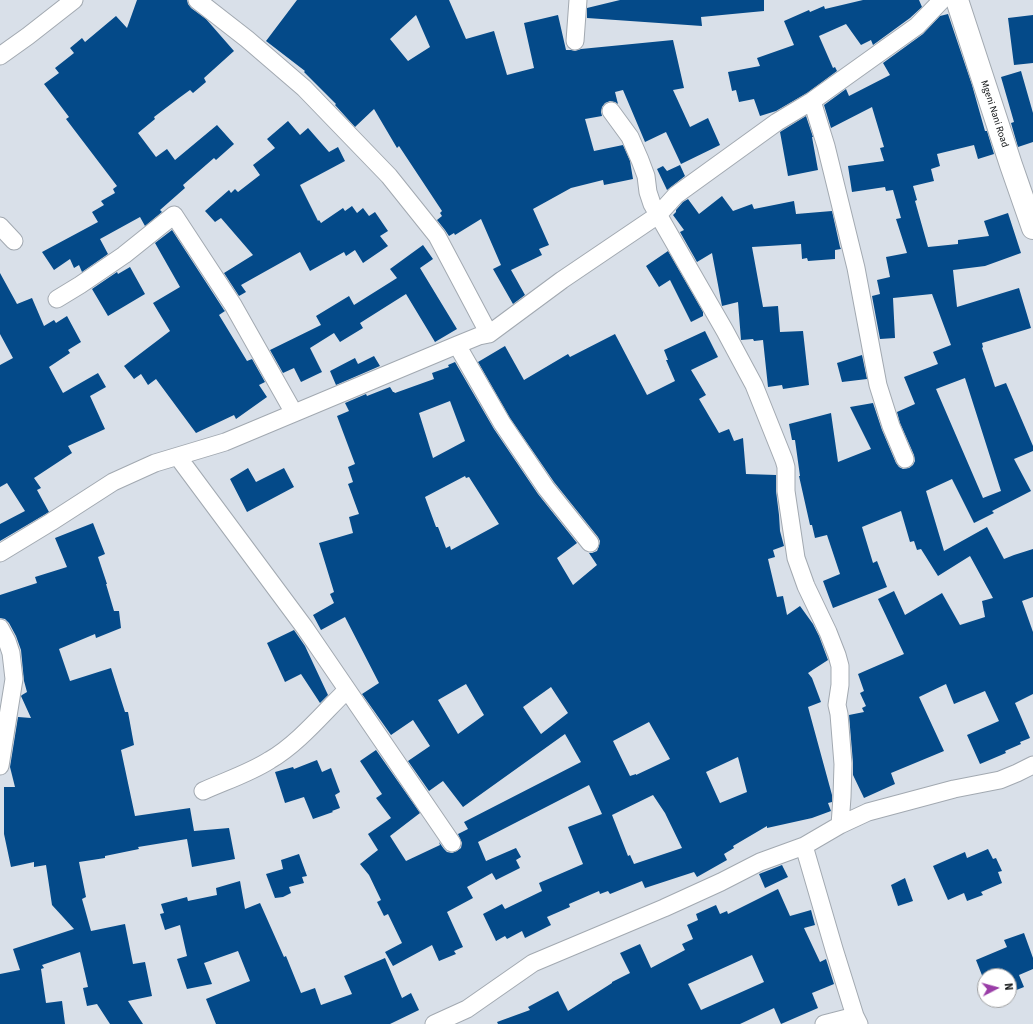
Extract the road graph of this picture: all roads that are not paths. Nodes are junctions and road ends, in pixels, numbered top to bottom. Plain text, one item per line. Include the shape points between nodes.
1 (74, 0) edge
2 (197, 0) edge
3 (578, 0) edge
4 (942, 0) edge
5 (957, 0) edge
6 (575, 41) dead end
7 (0, 56) edge
8 (812, 101) junction
9 (610, 111) dead end
10 (658, 215) junction
11 (0, 226) edge
12 (1033, 228) edge
13 (14, 241) dead end
14 (57, 299) dead end
15 (489, 334) junction
16 (457, 344) junction
17 (294, 413) junction
18 (178, 457) junction
19 (905, 459) dead end
20 (590, 544) dead end
21 (0, 553) edge
22 (0, 628) edge
23 (347, 690) junction
24 (1033, 765) edge
25 (0, 766) edge
26 (203, 791) dead end
27 (840, 825) junction
28 (452, 843) dead end
29 (804, 846) junction
30 (857, 1020) edge
31 (434, 1024) edge
32 (824, 1024) edge

1 - 7 street
2 - 15 street via 304,88 389,176 437,236
3 - 6 street
4 - 8 street via 917,26
5 - 12 street, Mgeni Nani Road
8 - 10 street via 777,122 676,195
8 - 19 street via 826,146 856,268 878,385
9 - 10 street via 630,137
10 - 15 street via 562,280
10 - 27 street via 754,384 784,460 788,511 796,558 840,666 837,705 843,764
11 - 13 street
14 - 17 street via 124,255 174,215 233,305
15 - 16 street
16 - 17 street
16 - 20 street via 502,423 546,488
17 - 18 street via 225,442
18 - 21 street via 155,462 113,482
18 - 23 street via 305,628
22 - 25 street via 11,653 14,679
23 - 26 street via 292,745 271,760
23 - 28 street
24 - 27 street via 1000,780 888,806
27 - 29 street
29 - 30 street
29 - 31 street via 760,862 658,911 533,963 466,1009
30 - 32 street

